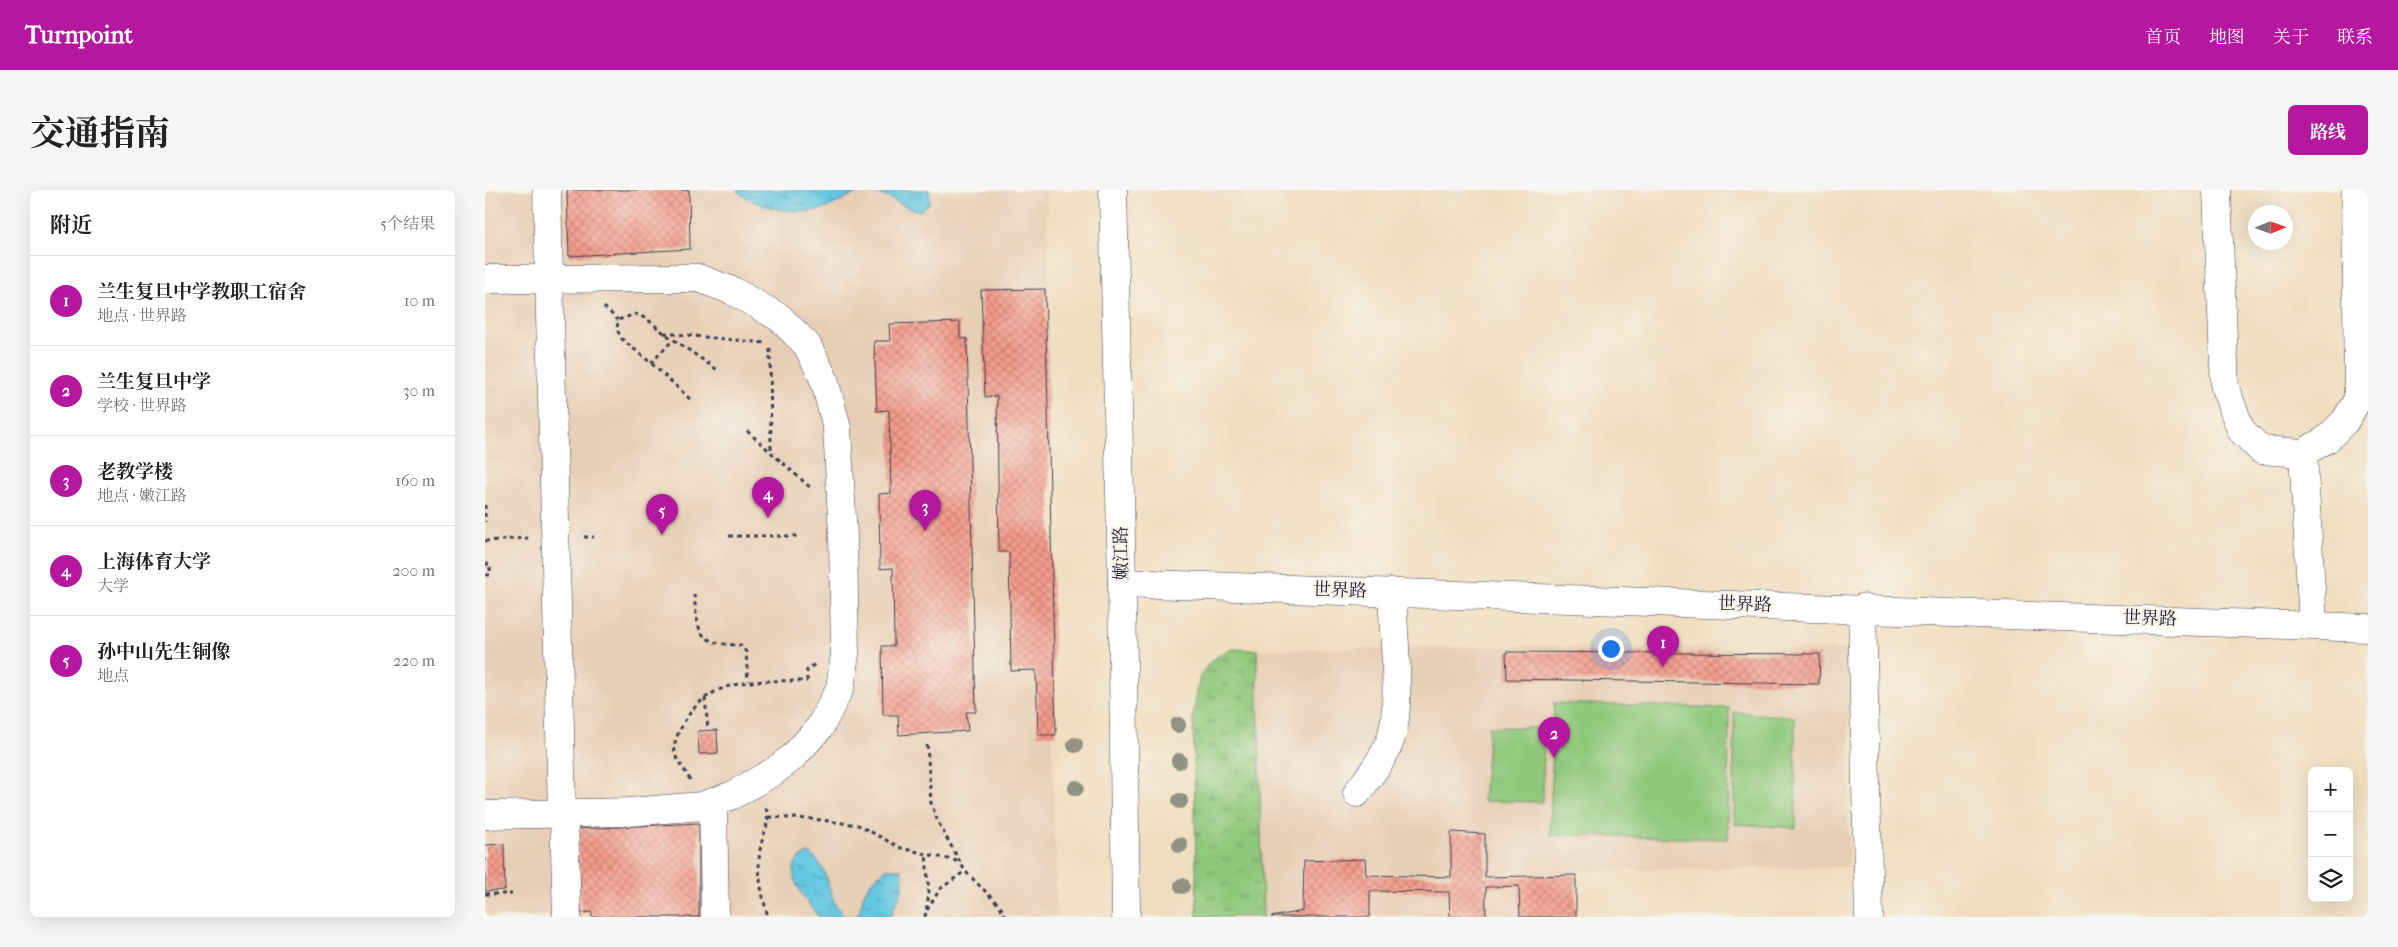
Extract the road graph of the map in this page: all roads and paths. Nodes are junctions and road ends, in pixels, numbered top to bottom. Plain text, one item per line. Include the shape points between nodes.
1 (547, 190) edge
2 (1113, 190) edge
3 (2217, 190) edge
4 (2356, 190) edge
5 (548, 277) junction
6 (485, 279) edge
7 (663, 333) junction
8 (673, 340) junction
9 (651, 363) junction
10 (719, 370) dead end
11 (690, 399) dead end
12 (747, 431) dead end
13 (771, 451) junction
14 (2303, 453) junction
15 (816, 493) dead end
16 (485, 505) edge
17 (485, 522) edge
18 (729, 536) dead end
19 (800, 536) dead end
20 (556, 537) junction
21 (485, 541) edge
22 (485, 564) edge
23 (485, 576) edge
24 (1122, 583) junction
25 (1392, 592) junction
26 (694, 594) dead end
27 (1862, 608) junction
28 (2313, 624) junction
29 (2357, 627) edge
30 (2368, 643) edge
31 (748, 681) junction
32 (807, 681) dead end
33 (705, 697) junction
34 (708, 729) dead end
35 (927, 745) dead end
36 (757, 782) junction
37 (1357, 793) dead end
38 (702, 804) junction
39 (562, 813) junction
40 (485, 815) edge
41 (769, 817) junction
42 (926, 854) junction
43 (961, 862) junction
44 (965, 871) junction
45 (485, 894) edge
46 (512, 894) dead end
47 (927, 911) junction
48 (567, 917) edge
49 (715, 917) edge
50 (768, 917) edge
51 (925, 917) edge
52 (1006, 917) edge
53 (1126, 917) edge
54 (1869, 917) edge

1 - 5 street
2 - 24 street, 嫩江路
3 - 14 street via 2225,388 2241,430 2261,450
4 - 14 street via 2357,400 2345,421 2327,439
5 - 6 street
5 - 20 street
5 - 36 street via 698,278 715,284 780,318 807,345 824,379 837,428 842,517 845,654 841,688 820,727 804,745 793,757
7 - 8 path
7 - 9 path via 636,314 618,320 617,330 622,340
7 - 13 path via 770,344
8 - 9 path
8 - 10 path
9 - 11 path
12 - 13 path
13 - 15 path
14 - 28 street
16 - 17 path
18 - 19 path
20 - 21 path
20 - 39 street
22 - 23 path via 489,564 490,575
24 - 25 street, 世界路
24 - 53 street, 嫩江路
25 - 27 street, 世界路
25 - 37 street via 1396,683 1394,726 1380,760
26 - 31 path via 697,626 705,638 718,644 741,645 746,652
27 - 28 street, 世界路
27 - 54 street
28 - 29 street, 世界路
29 - 30 street
31 - 32 path
31 - 33 path via 730,684
33 - 34 path
33 - 38 path via 686,719 675,740 675,754
35 - 43 path via 931,803
36 - 38 street via 733,795
36 - 41 path
38 - 39 street via 629,812
38 - 49 street
39 - 40 street
39 - 48 street
41 - 42 path via 858,825 901,848
41 - 50 path via 760,848 759,880
42 - 43 path
42 - 47 path
43 - 44 path
44 - 47 path via 941,889
44 - 52 path
45 - 46 path
47 - 51 path

